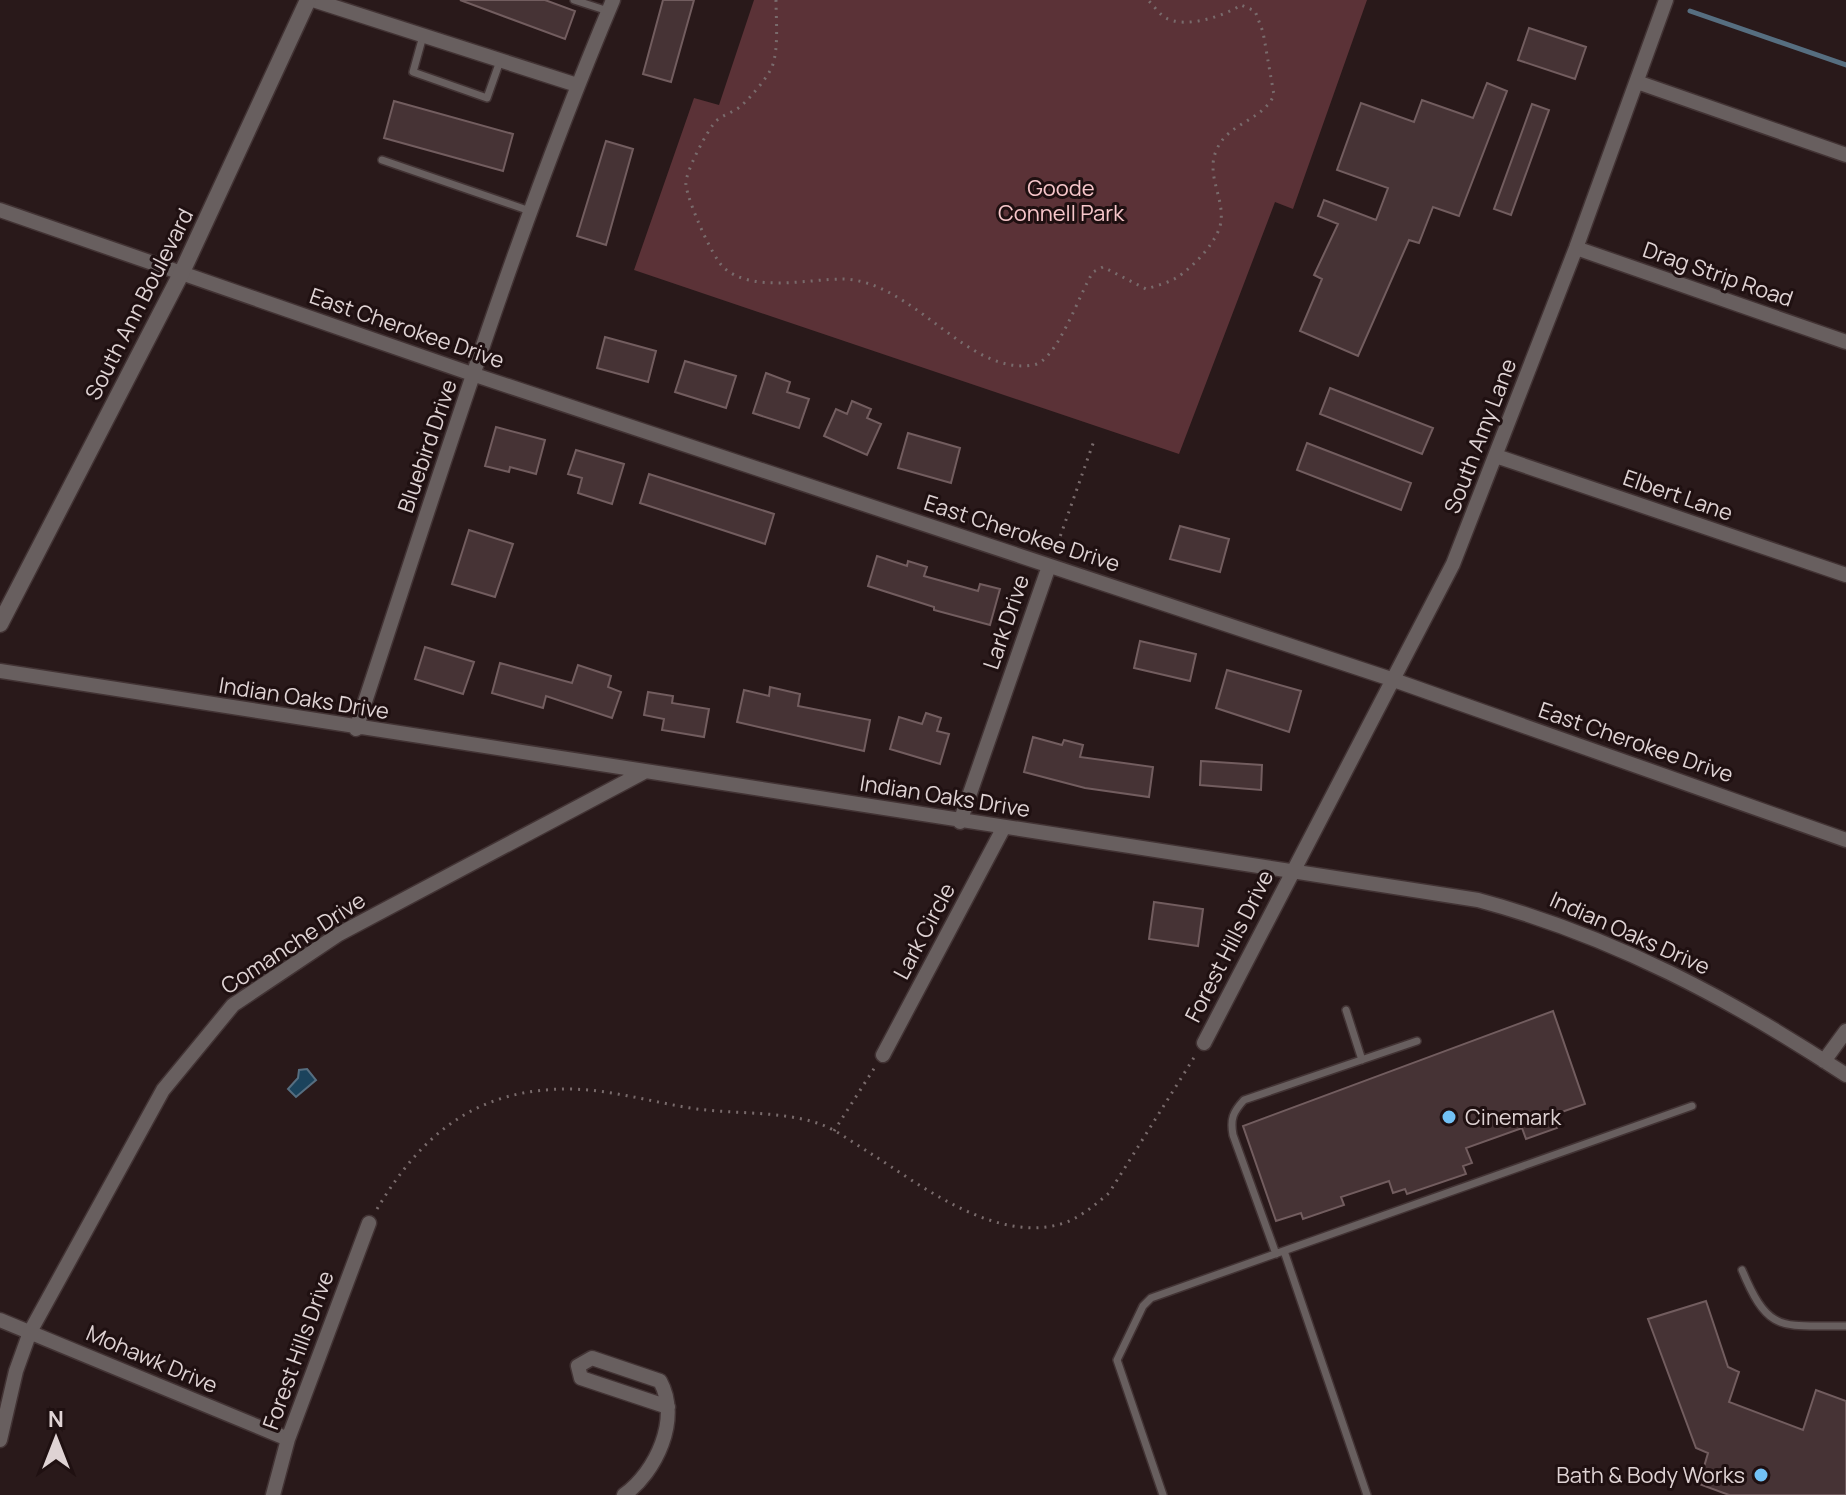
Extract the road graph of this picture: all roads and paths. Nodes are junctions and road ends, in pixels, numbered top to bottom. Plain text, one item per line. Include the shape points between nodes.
1 (310, 0) edge
2 (574, 0) edge
3 (776, 0) edge
4 (1148, 0) edge
5 (1666, 0) edge
6 (610, 6) edge
7 (423, 36) junction
8 (500, 61) junction
9 (1637, 82) junction
10 (577, 85) junction
11 (1846, 155) edge
12 (382, 160) dead end
13 (0, 210) edge
14 (532, 212) junction
15 (1576, 248) junction
16 (182, 272) junction
17 (1846, 342) edge
18 (475, 375) junction
19 (1095, 438) dead end
20 (1496, 456) junction
21 (1049, 566) junction
22 (1846, 575) edge
23 (0, 624) edge
24 (0, 671) edge
25 (1391, 679) junction
26 (356, 729) junction
27 (645, 771) junction
28 (960, 822) junction
29 (1004, 827) junction
30 (1846, 840) edge
31 (1293, 870) junction
32 (1346, 1010) dead end
33 (1846, 1031) edge
34 (1417, 1041) dead end
35 (1204, 1043) joint
36 (883, 1055) joint
37 (1362, 1060) junction
38 (1824, 1061) junction
39 (1846, 1075) edge
40 (1692, 1106) dead end
41 (834, 1131) junction
42 (369, 1223) joint
43 (1280, 1253) junction
44 (1742, 1270) dead end
45 (0, 1320) edge
46 (1846, 1326) edge
47 (30, 1332) junction
48 (668, 1407) junction
49 (288, 1439) junction
50 (0, 1440) edge
51 (273, 1495) edge
52 (624, 1495) edge
53 (1163, 1495) edge
54 (1367, 1495) edge

1 - 7 street
1 - 16 street, South Ann Boulevard
2 - 6 lane
3 - 4 path via 772,67 742,106 715,122 685,183 724,268 752,281 844,279 887,288 973,350 1031,366 1045,361 1093,272 1103,267 1146,289 1175,279 1190,265 1216,236 1222,220 1215,152 1223,138 1270,103 1274,85 1255,11 1247,6 1180,21 1166,18
5 - 9 street, South Amy Lane
6 - 10 street, Bluebird Drive
7 - 8 street
7 - 8 lane via 413,72 487,98
8 - 10 street
9 - 11 street
9 - 15 street, South Amy Lane
10 - 14 street, Bluebird Drive
12 - 14 lane
13 - 16 street, East Cherokee Drive
14 - 18 street, Bluebird Drive
15 - 17 street, Drag Strip Road
15 - 20 street, South Amy Lane
16 - 18 street, East Cherokee Drive
16 - 23 street, South Ann Boulevard
18 - 21 street, East Cherokee Drive
18 - 26 street, Bluebird Drive
19 - 21 path, Lark Drive
20 - 22 street, Elbert Lane
20 - 25 street, South Amy Lane via 1453,564
21 - 25 street, East Cherokee Drive
21 - 28 street, Lark Drive
24 - 26 street, Indian Oaks Drive
25 - 30 street, East Cherokee Drive
25 - 31 street, South Amy Lane
26 - 27 street, Indian Oaks Drive
27 - 28 street, Indian Oaks Drive
27 - 47 street, Comanche Drive via 339,934 233,1005 163,1090
28 - 29 street, Indian Oaks Drive
29 - 31 street, Indian Oaks Drive
29 - 36 street, Lark Circle
31 - 35 street, Forest Hills Drive
31 - 38 street, Indian Oaks Drive via 1478,900 1588,933 1680,975
32 - 37 lane
33 - 38 street
34 - 37 lane
35 - 41 path via 1109,1193 1063,1224 1036,1227 988,1219 927,1189
36 - 41 path
37 - 43 lane via 1244,1100 1234,1110 1233,1135
38 - 39 street, Indian Oaks Drive
40 - 43 lane
41 - 42 path via 790,1118 584,1090 508,1095 429,1138 400,1171
42 - 49 street, Forest Hills Drive
43 - 53 lane via 1151,1298 1118,1351 1118,1369
43 - 54 lane
44 - 46 lane via 1757,1305 1770,1318 1783,1325
45 - 47 street, Mohawk Drive
47 - 49 street, Mohawk Drive
47 - 50 street, Comanche Drive
48 - 48 street via 660,1381 592,1358 578,1366 581,1378
48 - 52 street via 657,1456 641,1483
49 - 51 street, Forest Hills Drive

